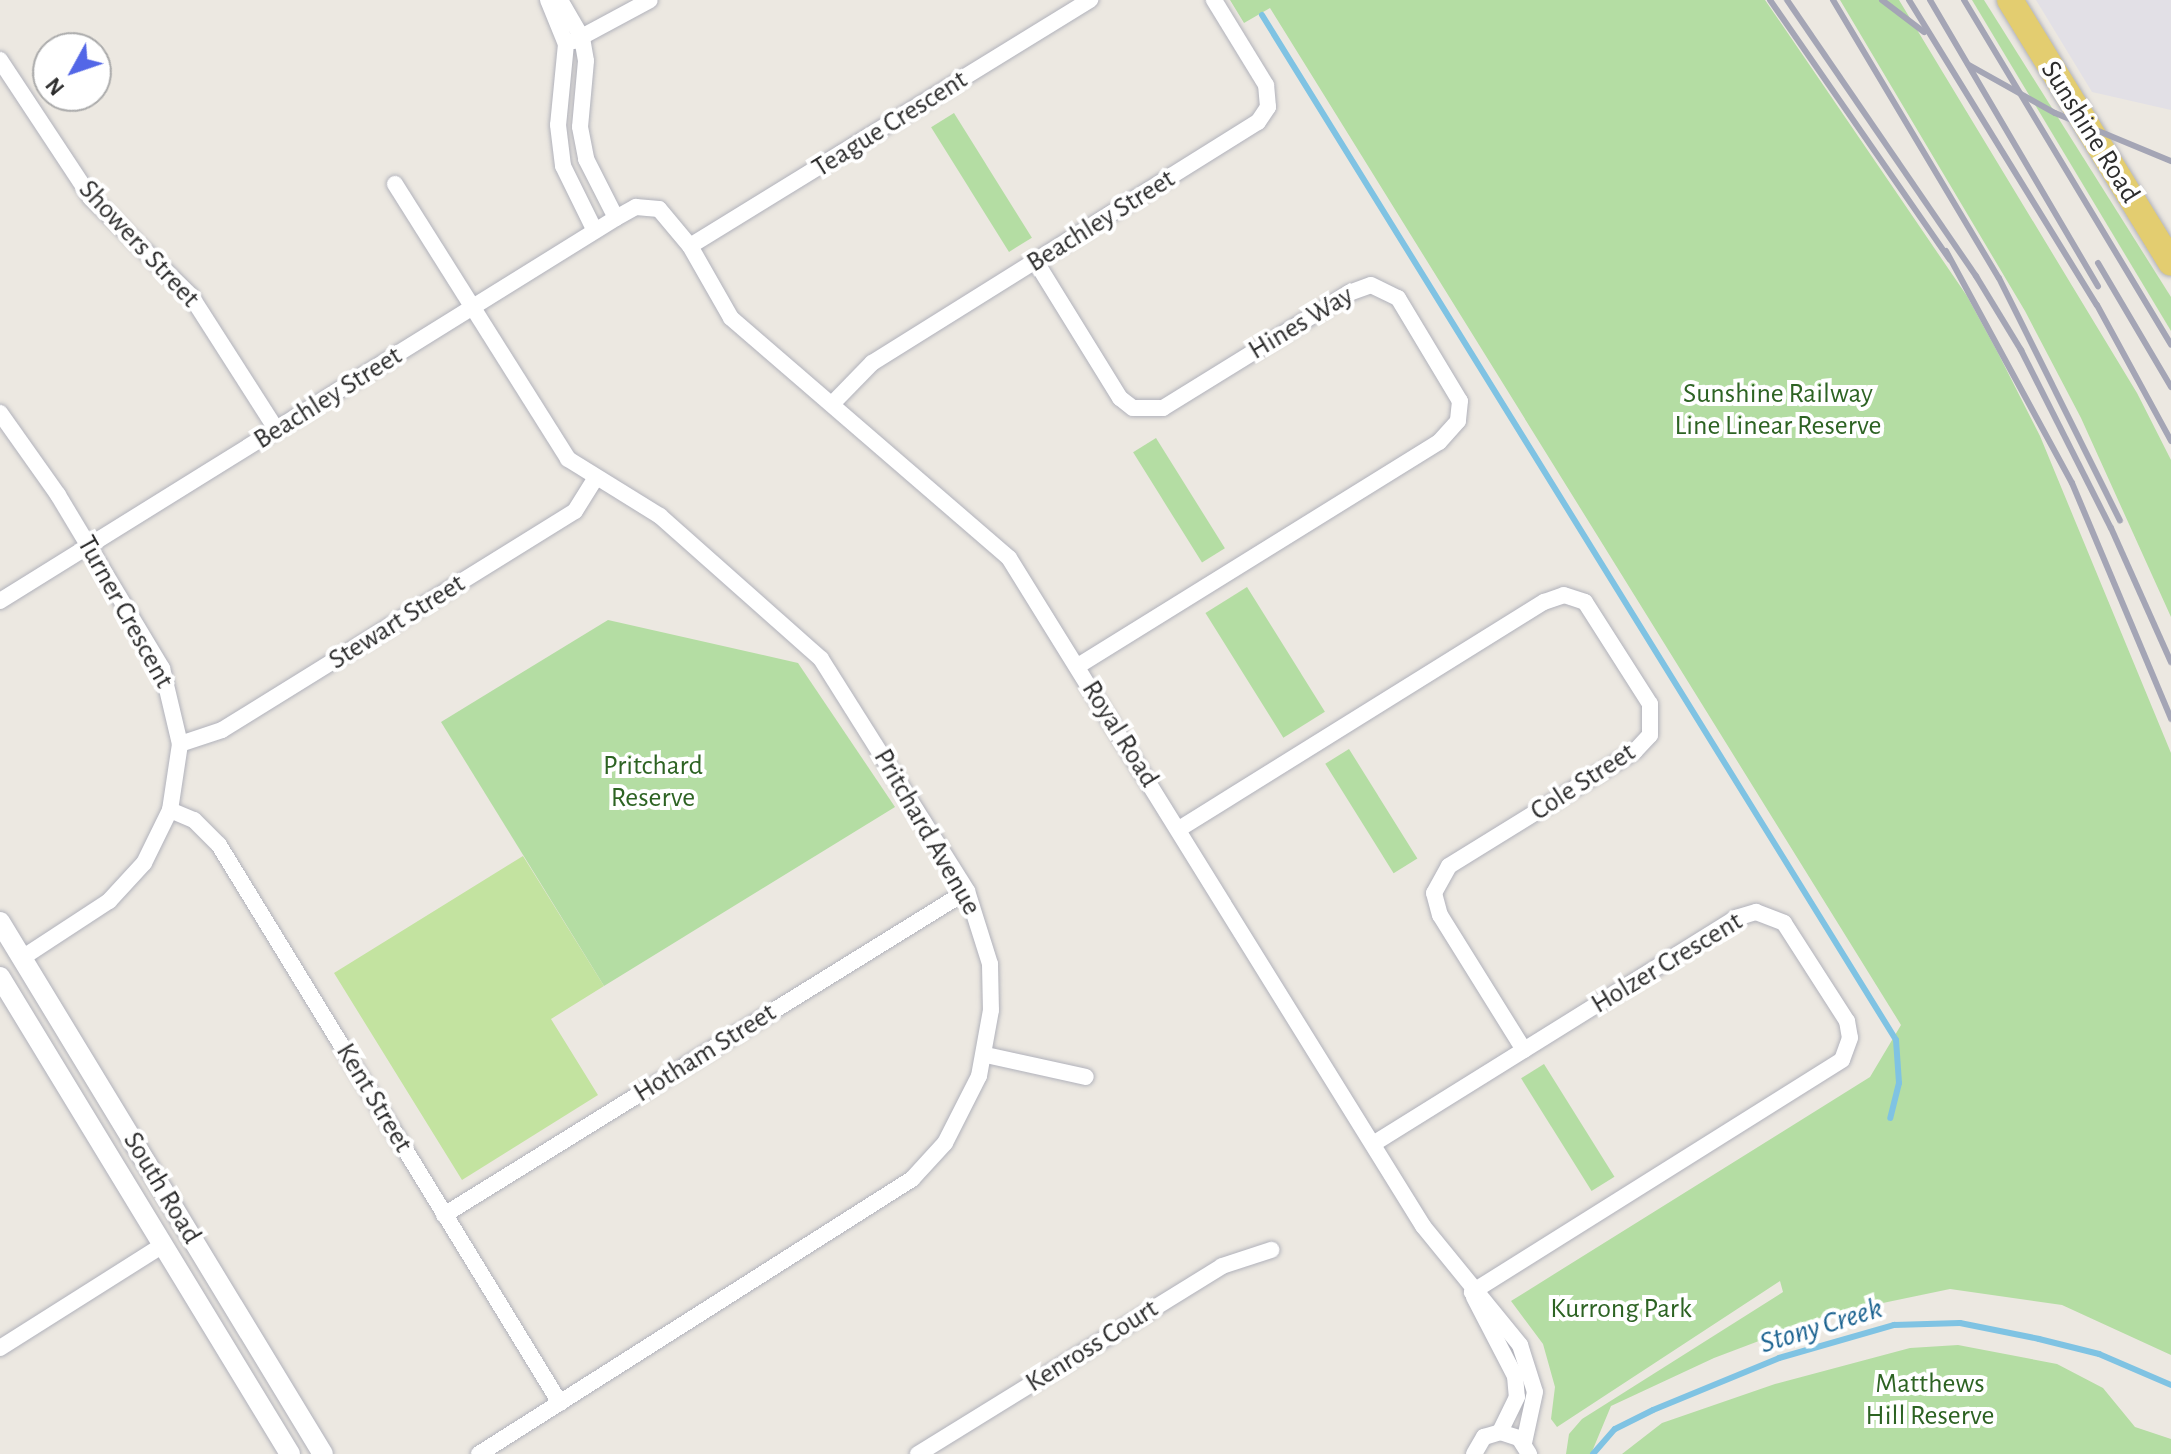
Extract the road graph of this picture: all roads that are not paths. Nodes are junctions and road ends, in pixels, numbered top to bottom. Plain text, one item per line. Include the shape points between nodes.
1 (548, 0) edge
2 (560, 0) edge
3 (650, 0) edge
4 (1090, 0) edge
5 (1214, 0) edge
6 (2010, 0) edge
7 (574, 41) junction
8 (0, 60) edge
9 (558, 125) junction
10 (580, 127) junction
11 (395, 184) dead end
12 (659, 209) joint
13 (616, 218) junction
14 (595, 231) junction
15 (690, 246) junction
16 (1036, 262) junction
17 (2171, 263) edge
18 (472, 309) junction
19 (833, 403) junction
20 (0, 413) edge
21 (276, 429) junction
22 (595, 479) junction
23 (89, 546) junction
24 (0, 601) edge
25 (1078, 666) junction
26 (180, 744) junction
27 (170, 810) junction
28 (1179, 829) junction
29 (967, 891) junction
30 (0, 922) edge
31 (22, 958) junction
32 (3, 988) edge
33 (1524, 1050) junction
34 (986, 1055) junction
35 (1086, 1077) dead end
36 (1373, 1144) junction
37 (444, 1215) junction
38 (163, 1245) junction
39 (1271, 1250) dead end
40 (1472, 1292) junction
41 (0, 1348) edge
42 (560, 1403) junction
43 (1500, 1432) junction
44 (1528, 1451) edge
45 (1471, 1453) edge
46 (290, 1454) edge
47 (323, 1454) edge
48 (479, 1454) edge
49 (918, 1454) edge

1 - 7 street
2 - 7 street
3 - 7 street
4 - 15 street, Teague Crescent
5 - 16 street, Beachley Street via 1266,85 1264,115
6 - 17 main road, Sunshine Road
7 - 9 street
7 - 10 street via 586,61
8 - 21 street, Showers Street via 91,198 191,296
9 - 10 street
9 - 14 street via 563,166
10 - 13 street via 586,159
11 - 18 street, Pritchard Avenue
12 - 13 street, Beachley Street via 636,207
12 - 15 street, Royal Road
13 - 14 street, Beachley Street
14 - 18 street, Beachley Street
15 - 19 street, Royal Road via 731,318
16 - 19 street, Beachley Street via 872,363
16 - 25 street, Hines Way via 1120,398 1133,408 1163,408 1349,293 1371,285 1398,298 1460,401 1458,421 1439,442
18 - 21 street, Beachley Street
18 - 22 street, Pritchard Avenue via 555,444
19 - 25 street, Royal Road via 996,544
20 - 23 street, Turner Crescent
21 - 23 street, Beachley Street
22 - 26 street, Stewart Street via 575,511 222,730
22 - 29 street, Pritchard Avenue via 632,494 660,516 821,659
23 - 24 street, Beachley Street
23 - 26 street, Turner Crescent via 162,668
25 - 28 street, Royal Road
26 - 27 street, Turner Crescent
27 - 31 street, Turner Crescent via 144,863 109,901
27 - 37 street, Kent Street via 194,820 219,845
28 - 33 street, Cole Street via 1544,602 1564,595 1585,602 1650,704 1650,735 1635,751 1449,866 1434,893 1440,915
28 - 36 street, Royal Road
29 - 34 street, Pritchard Avenue via 990,964
29 - 37 street, Hotham Street
30 - 31 street, South Road
31 - 32 street
31 - 47 street, South Road
32 - 38 street, South Road
33 - 36 street, Holzer Crescent
33 - 40 street, Holzer Crescent via 1736,918 1756,912 1784,923 1847,1021 1850,1038 1846,1054 1831,1070
34 - 35 street
34 - 42 street, Pritchard Avenue via 966,1111 912,1179
36 - 40 street, Royal Road
37 - 42 street, Kent Street
38 - 41 street
38 - 46 street, South Road
39 - 49 street, Kenross Court via 1222,1266
40 - 43 street, Royal Road via 1515,1376 1517,1397
40 - 44 street, Royal Road via 1520,1345 1532,1370
42 - 48 street, Pritchard Avenue
43 - 44 street
43 - 45 street via 1484,1437

